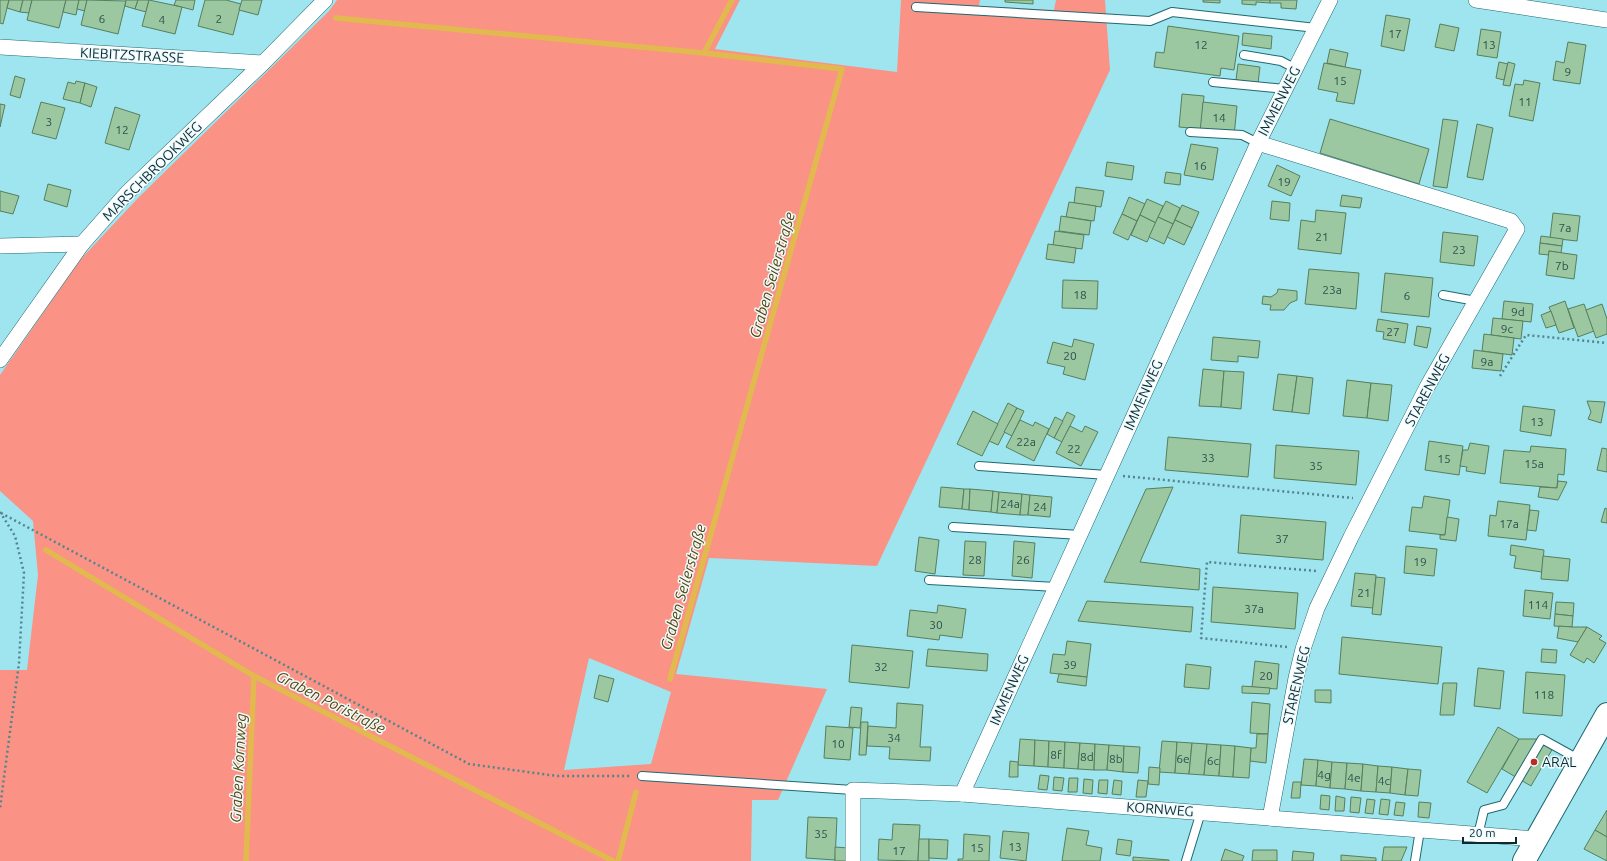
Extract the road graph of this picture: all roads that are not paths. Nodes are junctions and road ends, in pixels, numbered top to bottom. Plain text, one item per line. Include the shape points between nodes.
1 (325, 0) edge
2 (1330, 0) edge
3 (1476, 0) edge
4 (916, 7) dead end
5 (1607, 20) edge
6 (1316, 28) junction
7 (0, 47) edge
8 (1244, 55) dead end
9 (263, 63) junction
10 (1296, 69) junction
11 (1213, 82) dead end
12 (1285, 89) junction
13 (1190, 132) dead end
14 (1258, 143) junction
15 (82, 244) junction
16 (0, 246) edge
17 (1443, 295) dead end
18 (1476, 301) junction
19 (0, 360) edge
20 (979, 466) dead end
21 (1107, 475) junction
22 (953, 527) dead end
23 (1080, 535) junction
24 (929, 580) dead end
25 (1056, 587) junction
26 (1607, 714) edge
27 (1581, 760) junction
28 (642, 776) road end
29 (853, 790) junction
30 (962, 794) junction
31 (1201, 812) junction
32 (1270, 818) junction
33 (1420, 830) junction
34 (1478, 835) junction
35 (1536, 839) junction
36 (853, 861) edge
37 (1186, 861) edge
38 (1415, 861) edge
39 (1524, 861) edge

1 - 9 street, MARSCHBROOKWEG
2 - 6 street, IMMENWEG
3 - 5 street
4 - 6 lane via 1150,21 1172,12
6 - 10 street, IMMENWEG
7 - 9 street, KIEBITZSTRASSE
8 - 10 lane via 1281,61
9 - 15 street, MARSCHBROOKWEG via 127,193
10 - 12 street, IMMENWEG
11 - 12 lane
12 - 14 street, IMMENWEG
13 - 14 lane via 1242,135
14 - 18 street, STARENWEG via 1511,221 1517,229
14 - 21 street, IMMENWEG
15 - 16 street
15 - 19 street, MARSCHBROOKWEG
17 - 18 lane
18 - 32 street, STARENWEG via 1427,388 1317,608 1296,678
20 - 21 lane
21 - 23 street, IMMENWEG
22 - 23 lane
23 - 25 street, IMMENWEG
24 - 25 lane
25 - 30 street, IMMENWEG
26 - 27 main road
27 - 34 lane via 1542,739 1503,804 1484,810
27 - 35 main road
28 - 29 lane
29 - 30 street, KORNWEG
29 - 36 street
30 - 31 street, KORNWEG
31 - 32 street, KORNWEG
31 - 37 lane
32 - 33 street, KORNWEG
33 - 34 street, KORNWEG
33 - 38 lane
34 - 35 street, KORNWEG
35 - 39 main road

